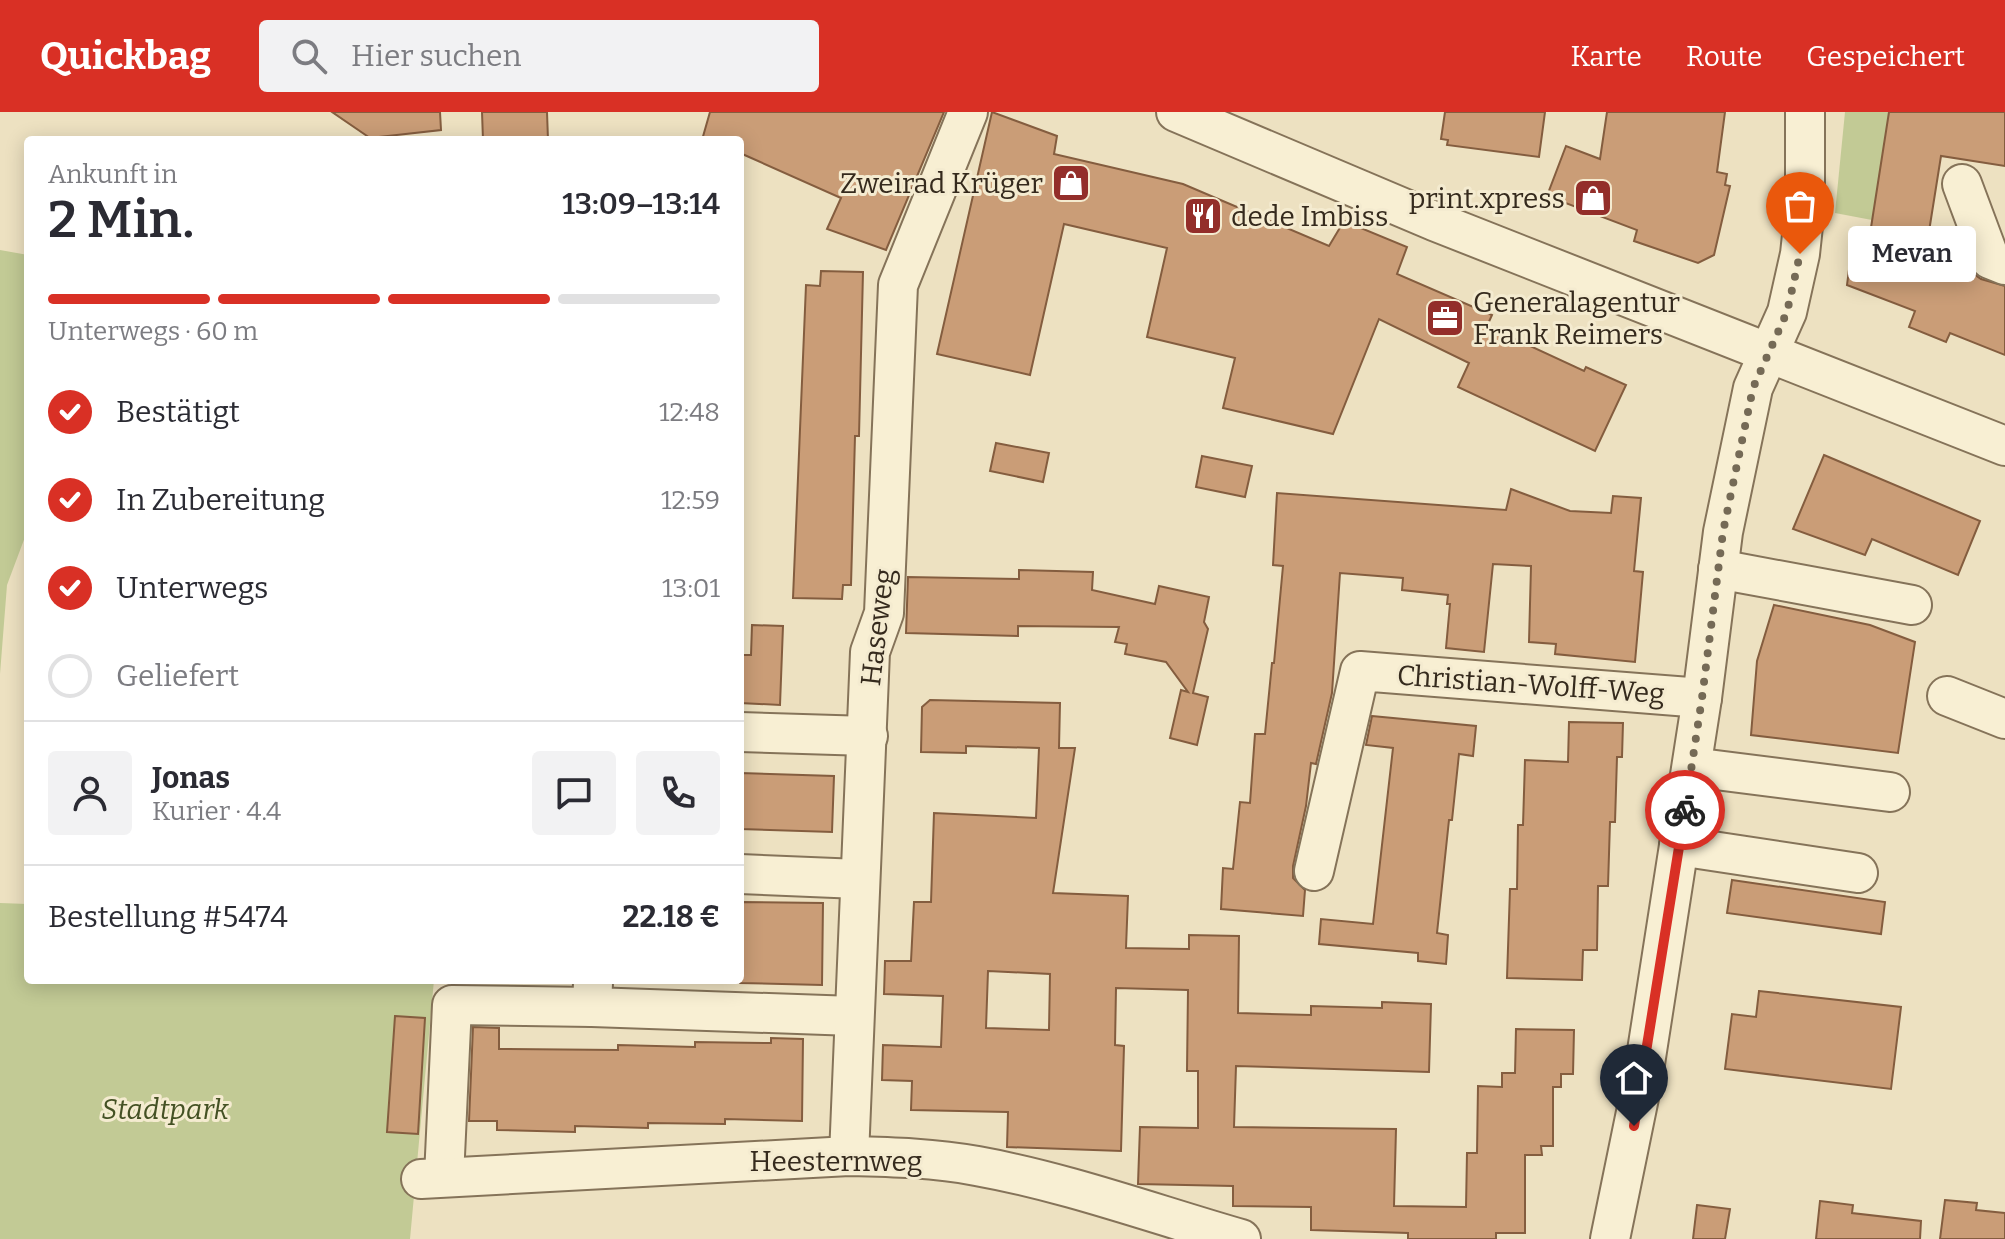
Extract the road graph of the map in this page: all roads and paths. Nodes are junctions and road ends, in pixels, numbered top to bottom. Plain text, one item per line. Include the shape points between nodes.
1 (968, 112) edge
2 (1176, 112) edge
3 (1805, 112) edge
4 (1962, 184) dead end
5 (2005, 265) edge
6 (1769, 354) junction
7 (2005, 446) edge
8 (1718, 569) junction
9 (1912, 605) dead end
10 (1947, 696) dead end
11 (1702, 698) junction
12 (2005, 719) edge
13 (744, 732) edge
14 (868, 736) junction
15 (1692, 767) junction
16 (1890, 792) dead end
17 (1679, 846) junction
18 (1314, 871) dead end
19 (1858, 873) dead end
20 (744, 874) edge
21 (859, 879) junction
22 (592, 993) edge
23 (854, 1016) junction
24 (849, 1156) junction
25 (1241, 1239) edge
26 (1610, 1239) edge

1 - 14 street, Haseweg via 898,285 884,613 870,652
2 - 6 street
3 - 6 street via 1800,254 1787,312
4 - 5 street via 1990,259
6 - 7 street
6 - 8 street via 1753,388
8 - 9 street
8 - 11 street
10 - 12 street
11 - 15 street
11 - 18 street, Christian-Wolff-Weg via 1360,671
13 - 14 street
14 - 21 street, Haseweg
15 - 16 street
15 - 17 street
17 - 19 street
17 - 26 street via 1642,1083
20 - 21 street
21 - 23 street, Haseweg
22 - 23 street
22 - 24 street, Heesternweg via 452,1005 432,1178
23 - 24 street, Haseweg
24 - 25 street, Heesternweg via 975,1165

